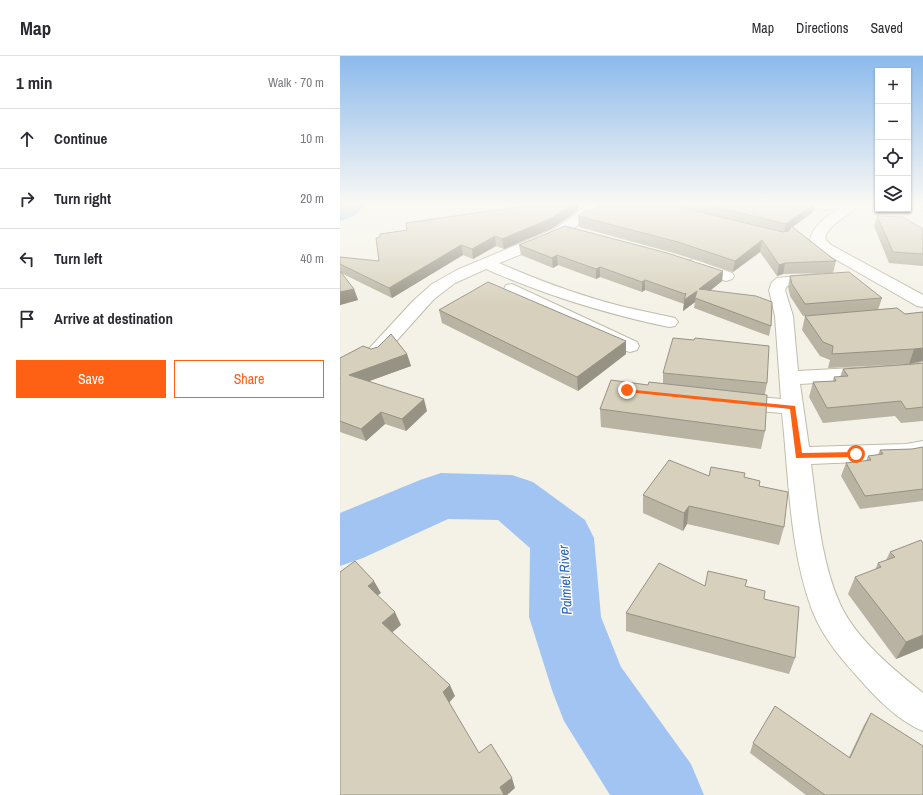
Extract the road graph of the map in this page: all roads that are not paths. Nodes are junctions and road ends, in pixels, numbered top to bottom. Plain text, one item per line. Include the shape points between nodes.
1 (544, 237) edge
2 (817, 237) edge
3 (679, 260) edge
4 (478, 266) junction
5 (892, 269) dead end
6 (850, 273) junction
7 (726, 276) dead end
8 (923, 302) edge
9 (669, 322) dead end
10 (630, 346) dead end
11 (375, 353) edge
12 (923, 368) edge
13 (789, 378) junction
14 (714, 399) edge
15 (793, 407) junction
16 (923, 449) edge
17 (799, 456) junction
18 (923, 714) edge

1 - 4 street
2 - 6 street
3 - 7 street
4 - 9 street via 626,313
4 - 10 street
4 - 11 street via 449,280 422,301
5 - 6 street
6 - 8 street
6 - 13 street via 780,282 777,290 793,323 780,350
12 - 13 street
13 - 15 street
14 - 15 street
15 - 17 street
16 - 17 street via 892,453
17 - 18 street via 812,561 827,610 848,644 885,683

